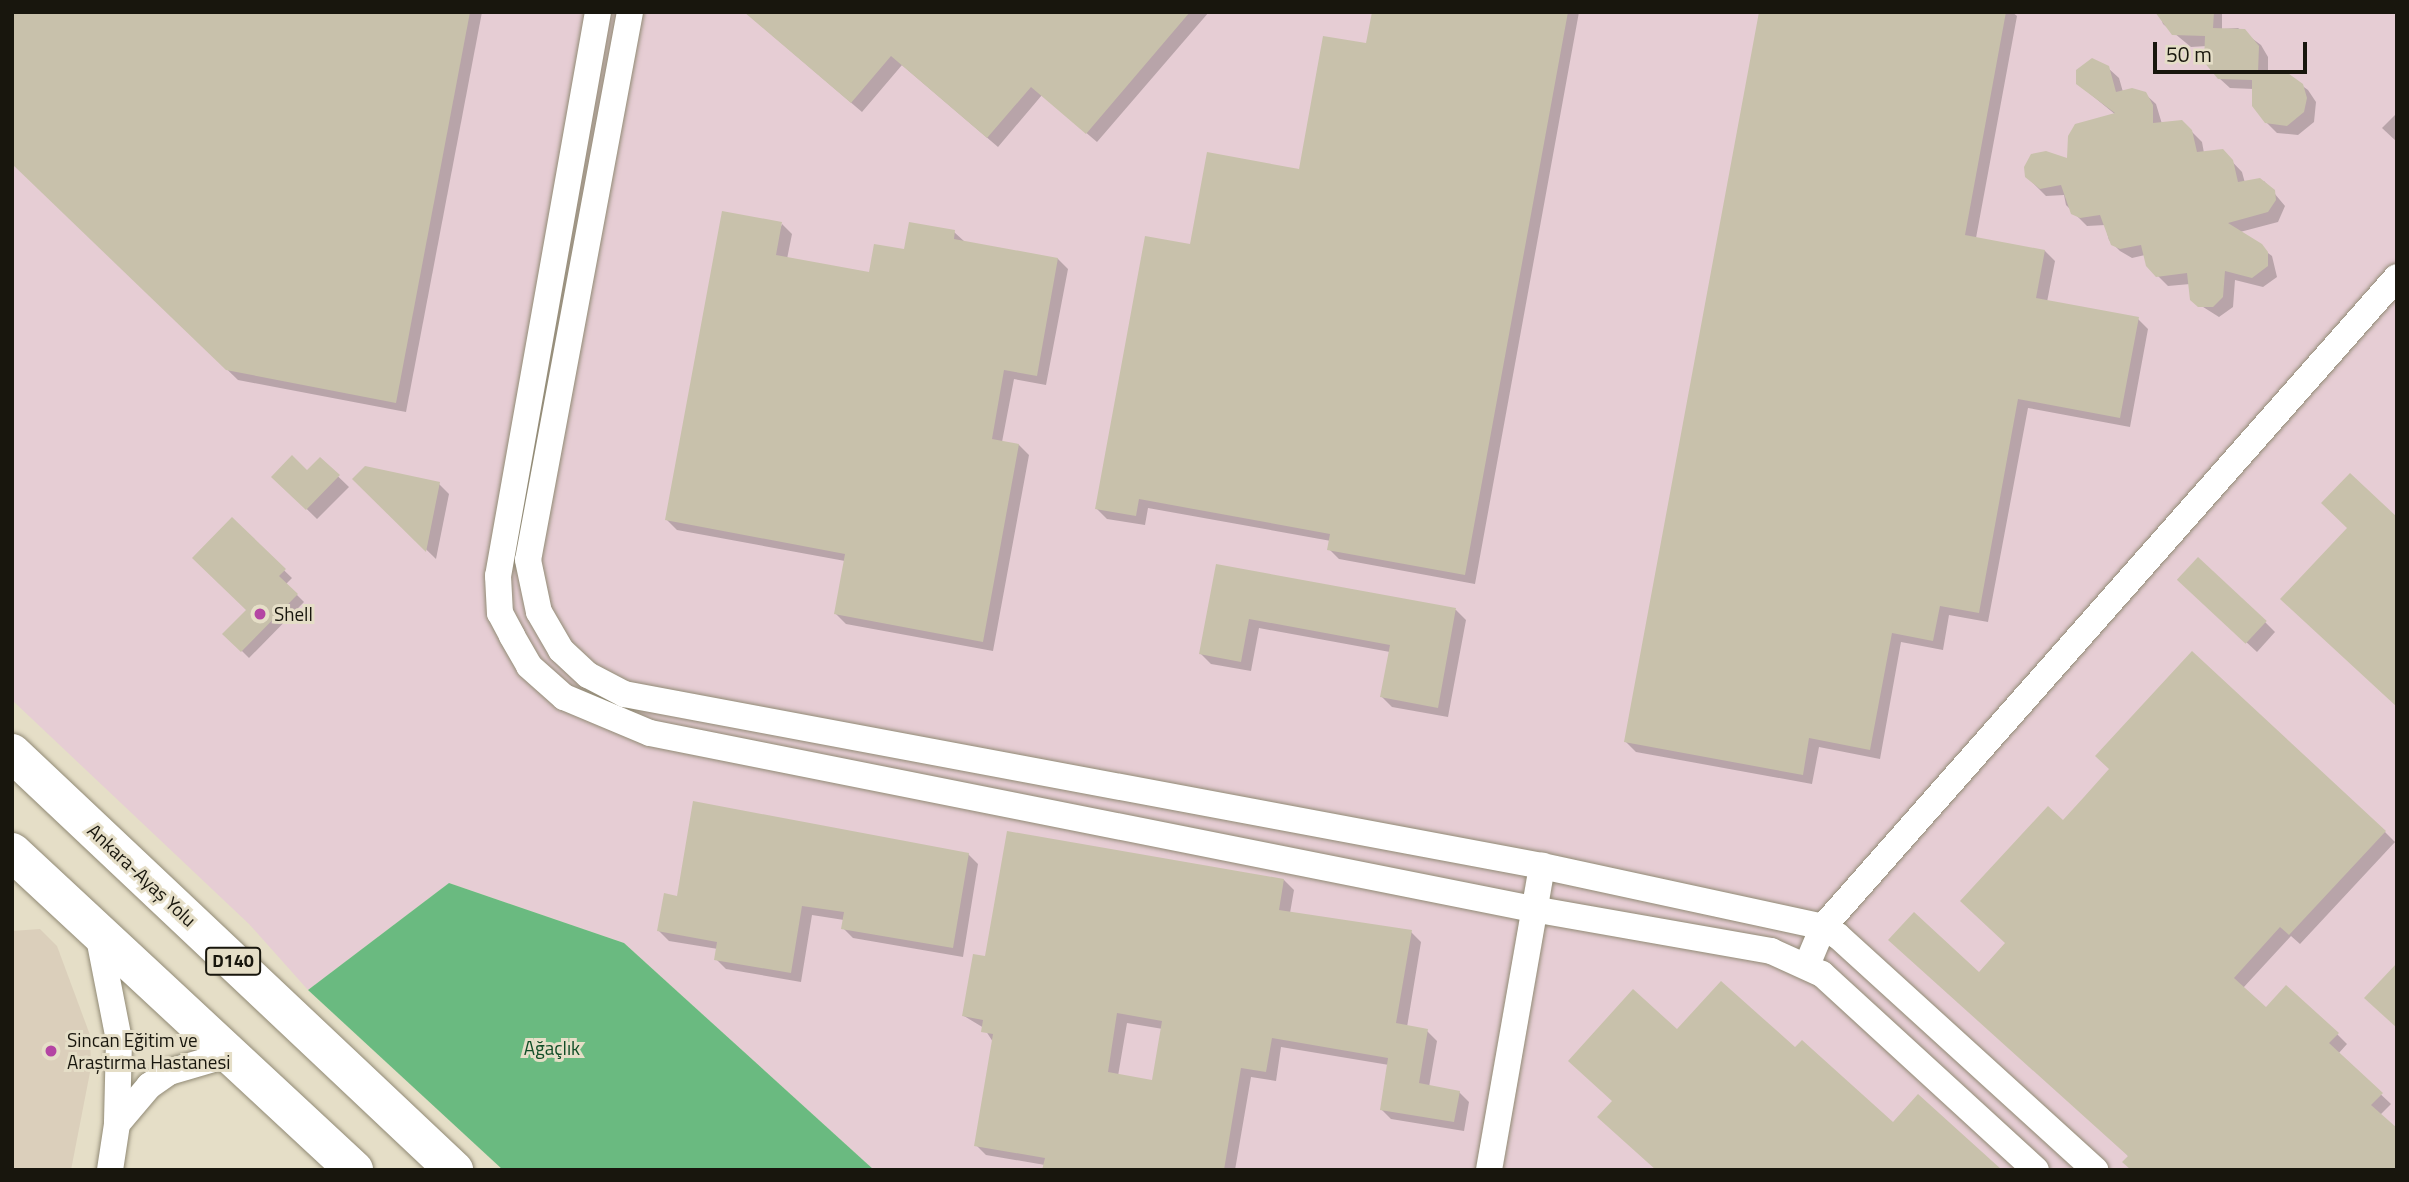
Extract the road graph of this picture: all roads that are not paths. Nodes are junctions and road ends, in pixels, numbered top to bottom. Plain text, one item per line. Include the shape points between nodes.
1 (598, 12) edge
2 (630, 12) edge
3 (2397, 277) edge
4 (12, 753) edge
5 (12, 852) edge
6 (1542, 866) junction
7 (1534, 909) junction
8 (1823, 927) junction
9 (98, 931) junction
10 (1807, 965) junction
11 (230, 1054) junction
12 (117, 1124) junction
13 (110, 1170) edge
14 (354, 1170) edge
15 (454, 1170) edge
16 (1489, 1170) edge
17 (2036, 1170) edge
18 (2095, 1170) edge

1 - 7 street via 498,576 500,613 529,666 564,697 650,733
2 - 6 street via 528,560 539,612 561,650 588,675 624,694
3 - 8 street
4 - 15 highway, Ankara-Ayaş Yolu / D140
5 - 9 highway
6 - 7 street
6 - 8 street
7 - 10 street via 1771,951
7 - 16 street
8 - 10 street
8 - 18 street
9 - 11 highway
9 - 12 street via 119,1040
10 - 17 street
11 - 12 street via 169,1072 149,1086
11 - 14 highway
12 - 13 street

